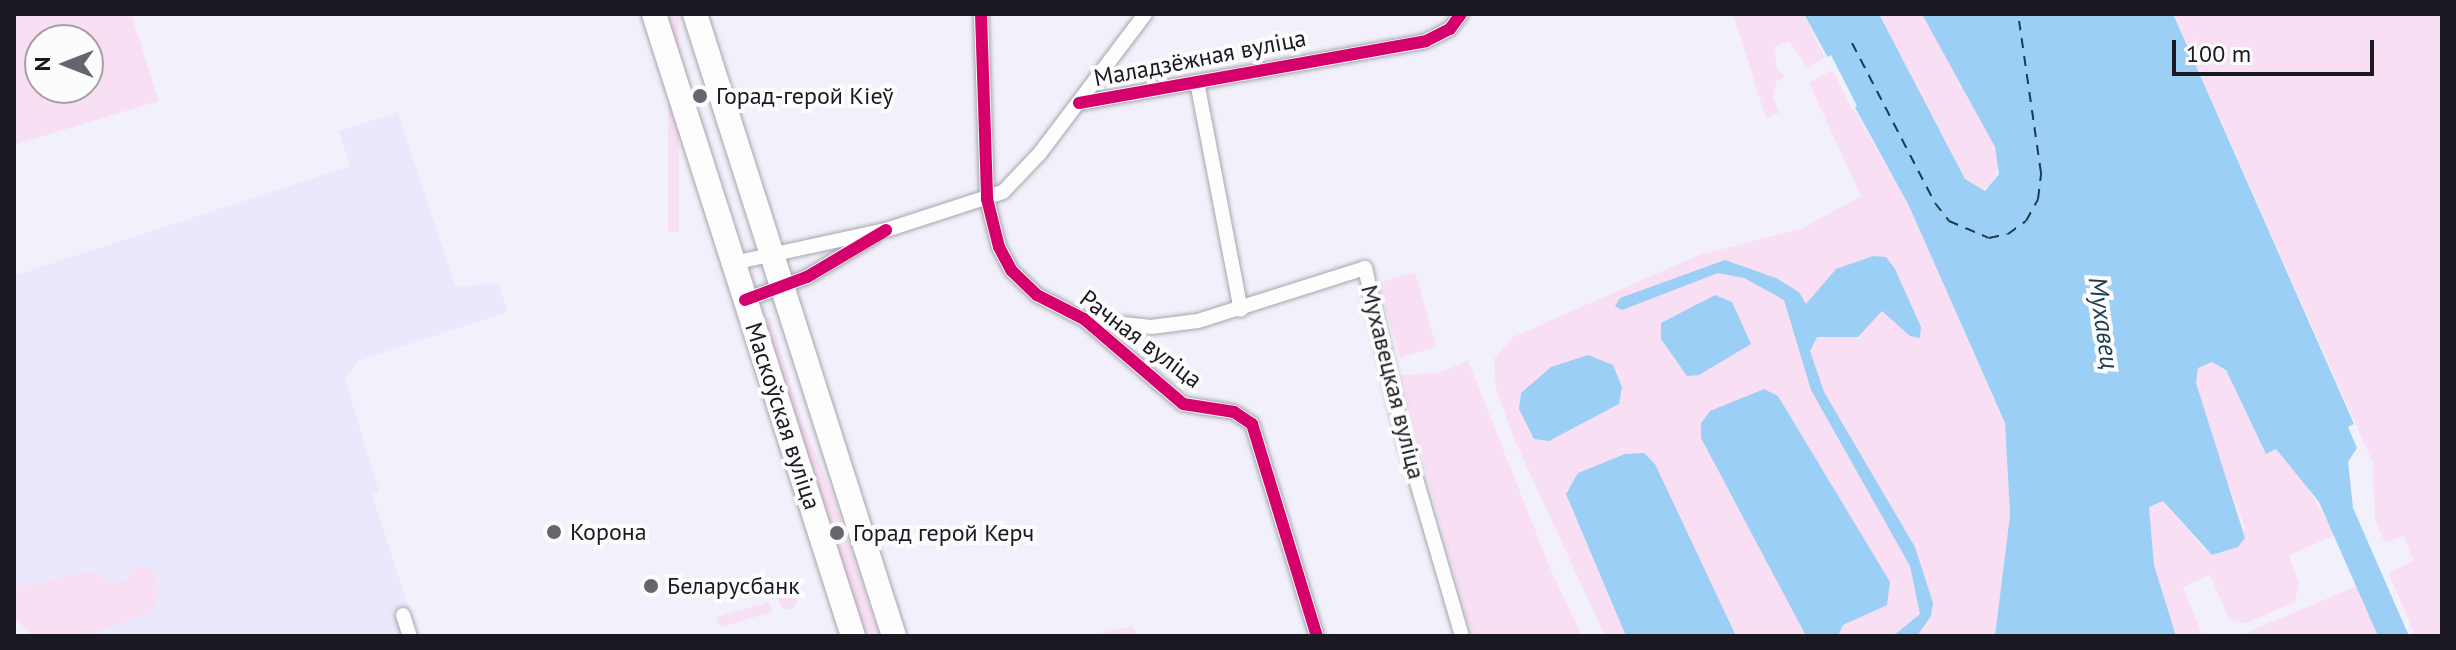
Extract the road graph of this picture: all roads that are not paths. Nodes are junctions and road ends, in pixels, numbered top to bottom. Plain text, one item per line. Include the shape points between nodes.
1 (654, 14) edge
2 (695, 14) edge
3 (981, 14) edge
4 (1145, 14) edge
5 (1461, 14) edge
6 (1197, 82) junction
7 (1079, 103) junction
8 (987, 199) junction
9 (886, 230) junction
10 (772, 255) junction
11 (733, 263) junction
12 (782, 287) junction
13 (745, 300) junction
14 (1241, 310) junction
15 (1084, 319) junction
16 (403, 615) dead end
17 (410, 636) edge
18 (853, 636) edge
19 (894, 636) edge
20 (1317, 636) edge
21 (1462, 636) edge

1 - 11 main road, Маскоўская вуліца
2 - 10 main road, Маскоўская вуліца
3 - 8 street, Рачная вуліца
4 - 7 street
5 - 6 street, Маладзёжная вуліца via 1439,38
6 - 7 street, Маладзёжная вуліца
6 - 14 street
7 - 8 street via 1015,184
8 - 9 street
8 - 15 street, Рачная вуліца via 999,247 1012,271 1037,295
9 - 10 street
9 - 12 street
10 - 11 street
10 - 12 main road, Маскоўская вуліца
11 - 13 main road, Маскоўская вуліца
12 - 13 street
12 - 19 main road, Маскоўская вуліца
13 - 18 main road, Маскоўская вуліца
14 - 15 street, Мухавецкая вуліца via 1151,327
14 - 21 street, Мухавецкая вуліца via 1365,268 1402,431
15 - 20 street, Рачная вуліца via 1184,405 1234,412 1252,424
16 - 17 street

